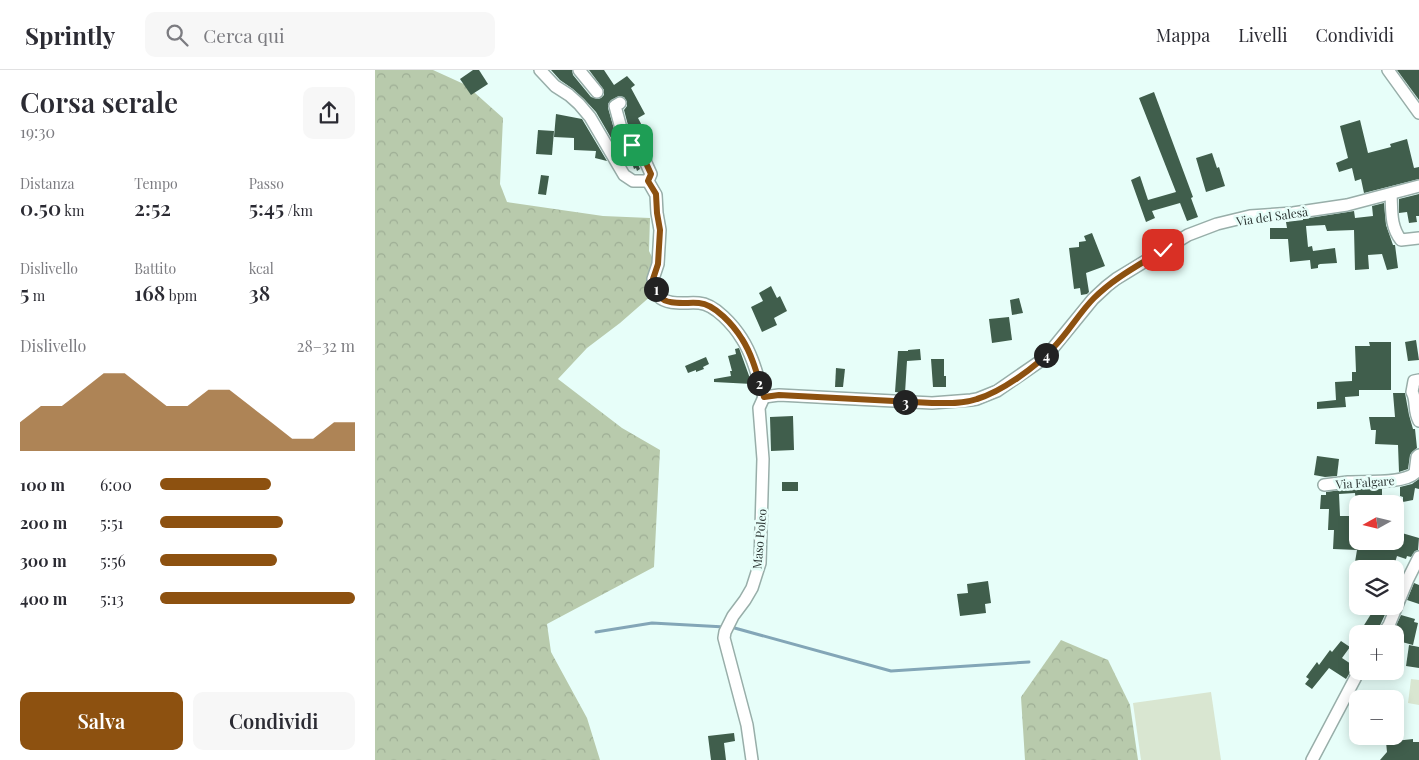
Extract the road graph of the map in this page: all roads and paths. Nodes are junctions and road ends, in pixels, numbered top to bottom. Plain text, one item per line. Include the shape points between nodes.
1 (579, 70) edge
2 (1388, 70) edge
3 (547, 72) edge
4 (597, 92) dead end
5 (620, 103) dead end
6 (1419, 113) edge
7 (648, 181) junction
8 (1419, 186) edge
9 (1391, 194) junction
10 (1419, 238) edge
11 (1419, 380) edge
12 (764, 397) junction
13 (1419, 421) edge
14 (1419, 455) edge
15 (1324, 485) dead end
16 (1419, 557) edge
17 (1389, 625) edge
18 (1354, 680) edge
19 (751, 760) edge
20 (1312, 760) edge

1 - 4 street
2 - 6 street
3 - 7 street via 555,86 579,104 590,118 624,174 633,181
5 - 7 street via 615,106 622,132 641,152 651,174
7 - 12 street via 656,194 660,230 658,264 653,279 660,298 667,302 701,303 724,317 742,339
8 - 9 street, Via del Salesà
9 - 10 street via 1393,226 1397,234 1401,240
9 - 12 street, Via del Salesà via 1329,208 1250,216 1188,235 1116,279 1093,299 1039,362 997,391 977,399 932,403 779,395
11 - 13 street via 1414,381 1412,392
12 - 19 street, Maso Poleo via 759,408 763,459 760,563 752,588 724,638 747,725
14 - 15 street, Via Falgare via 1415,473 1408,478
16 - 17 street
18 - 20 street

